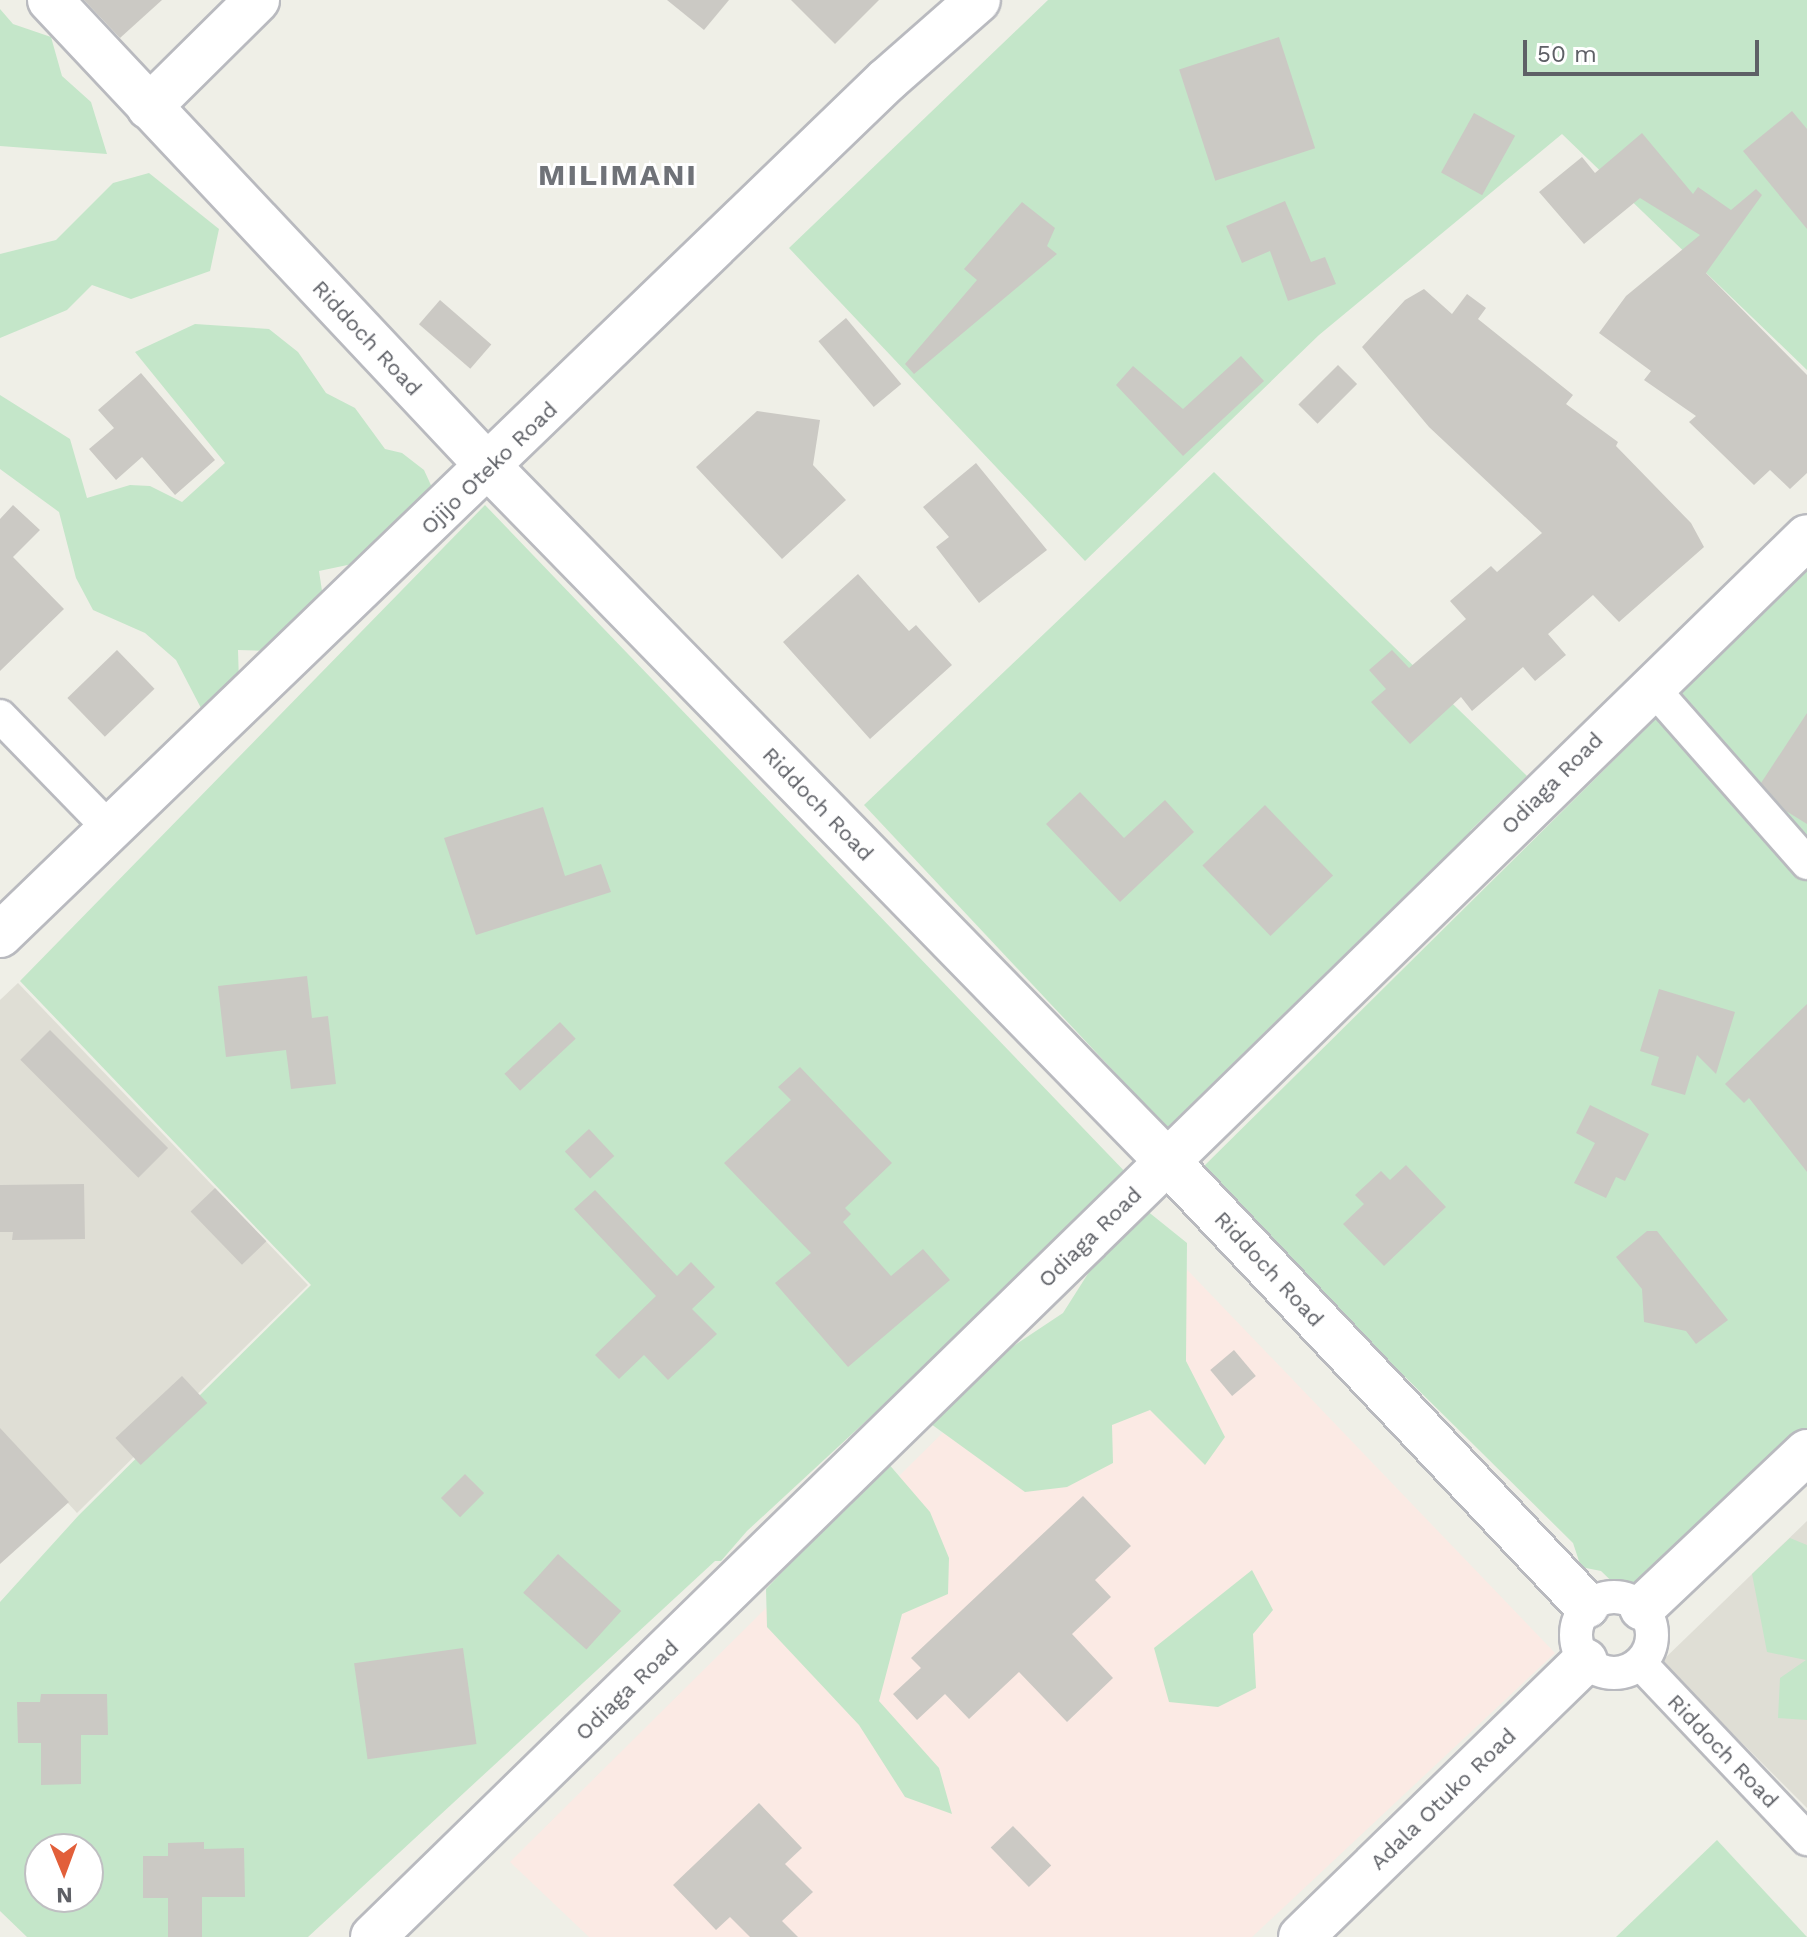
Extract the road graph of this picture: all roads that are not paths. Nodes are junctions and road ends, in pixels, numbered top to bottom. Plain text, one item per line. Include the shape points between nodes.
1 (50, 0) edge
2 (257, 0) edge
3 (978, 0) edge
4 (149, 107) junction
5 (490, 468) junction
6 (1807, 537) edge
7 (1651, 686) junction
8 (0, 716) edge
9 (110, 829) junction
10 (1807, 863) edge
11 (0, 935) edge
12 (1168, 1162) junction
13 (1807, 1452) edge
14 (1587, 1606) junction
15 (1642, 1608) junction
16 (1585, 1661) junction
17 (1640, 1663) junction
18 (1807, 1839) edge
19 (373, 1937) edge
20 (1301, 1937) edge

1 - 4 street, Riddoch Road
2 - 4 street
3 - 5 street, Ojijo Oteko Road via 887,80
4 - 5 street, Riddoch Road
5 - 9 street, Ojijo Oteko Road
5 - 12 street, Riddoch Road
6 - 7 street, Odiaga Road
7 - 10 street
7 - 12 street, Odiaga Road
8 - 9 street
9 - 11 street, Ojijo Oteko Road
12 - 14 street, Riddoch Road
12 - 19 street, Odiaga Road
13 - 15 street
14 - 15 street via 1615,1596
14 - 16 street via 1575,1634
15 - 17 street via 1653,1636
16 - 17 street via 1612,1673
16 - 20 street, Adala Otuko Road
17 - 18 street, Riddoch Road

